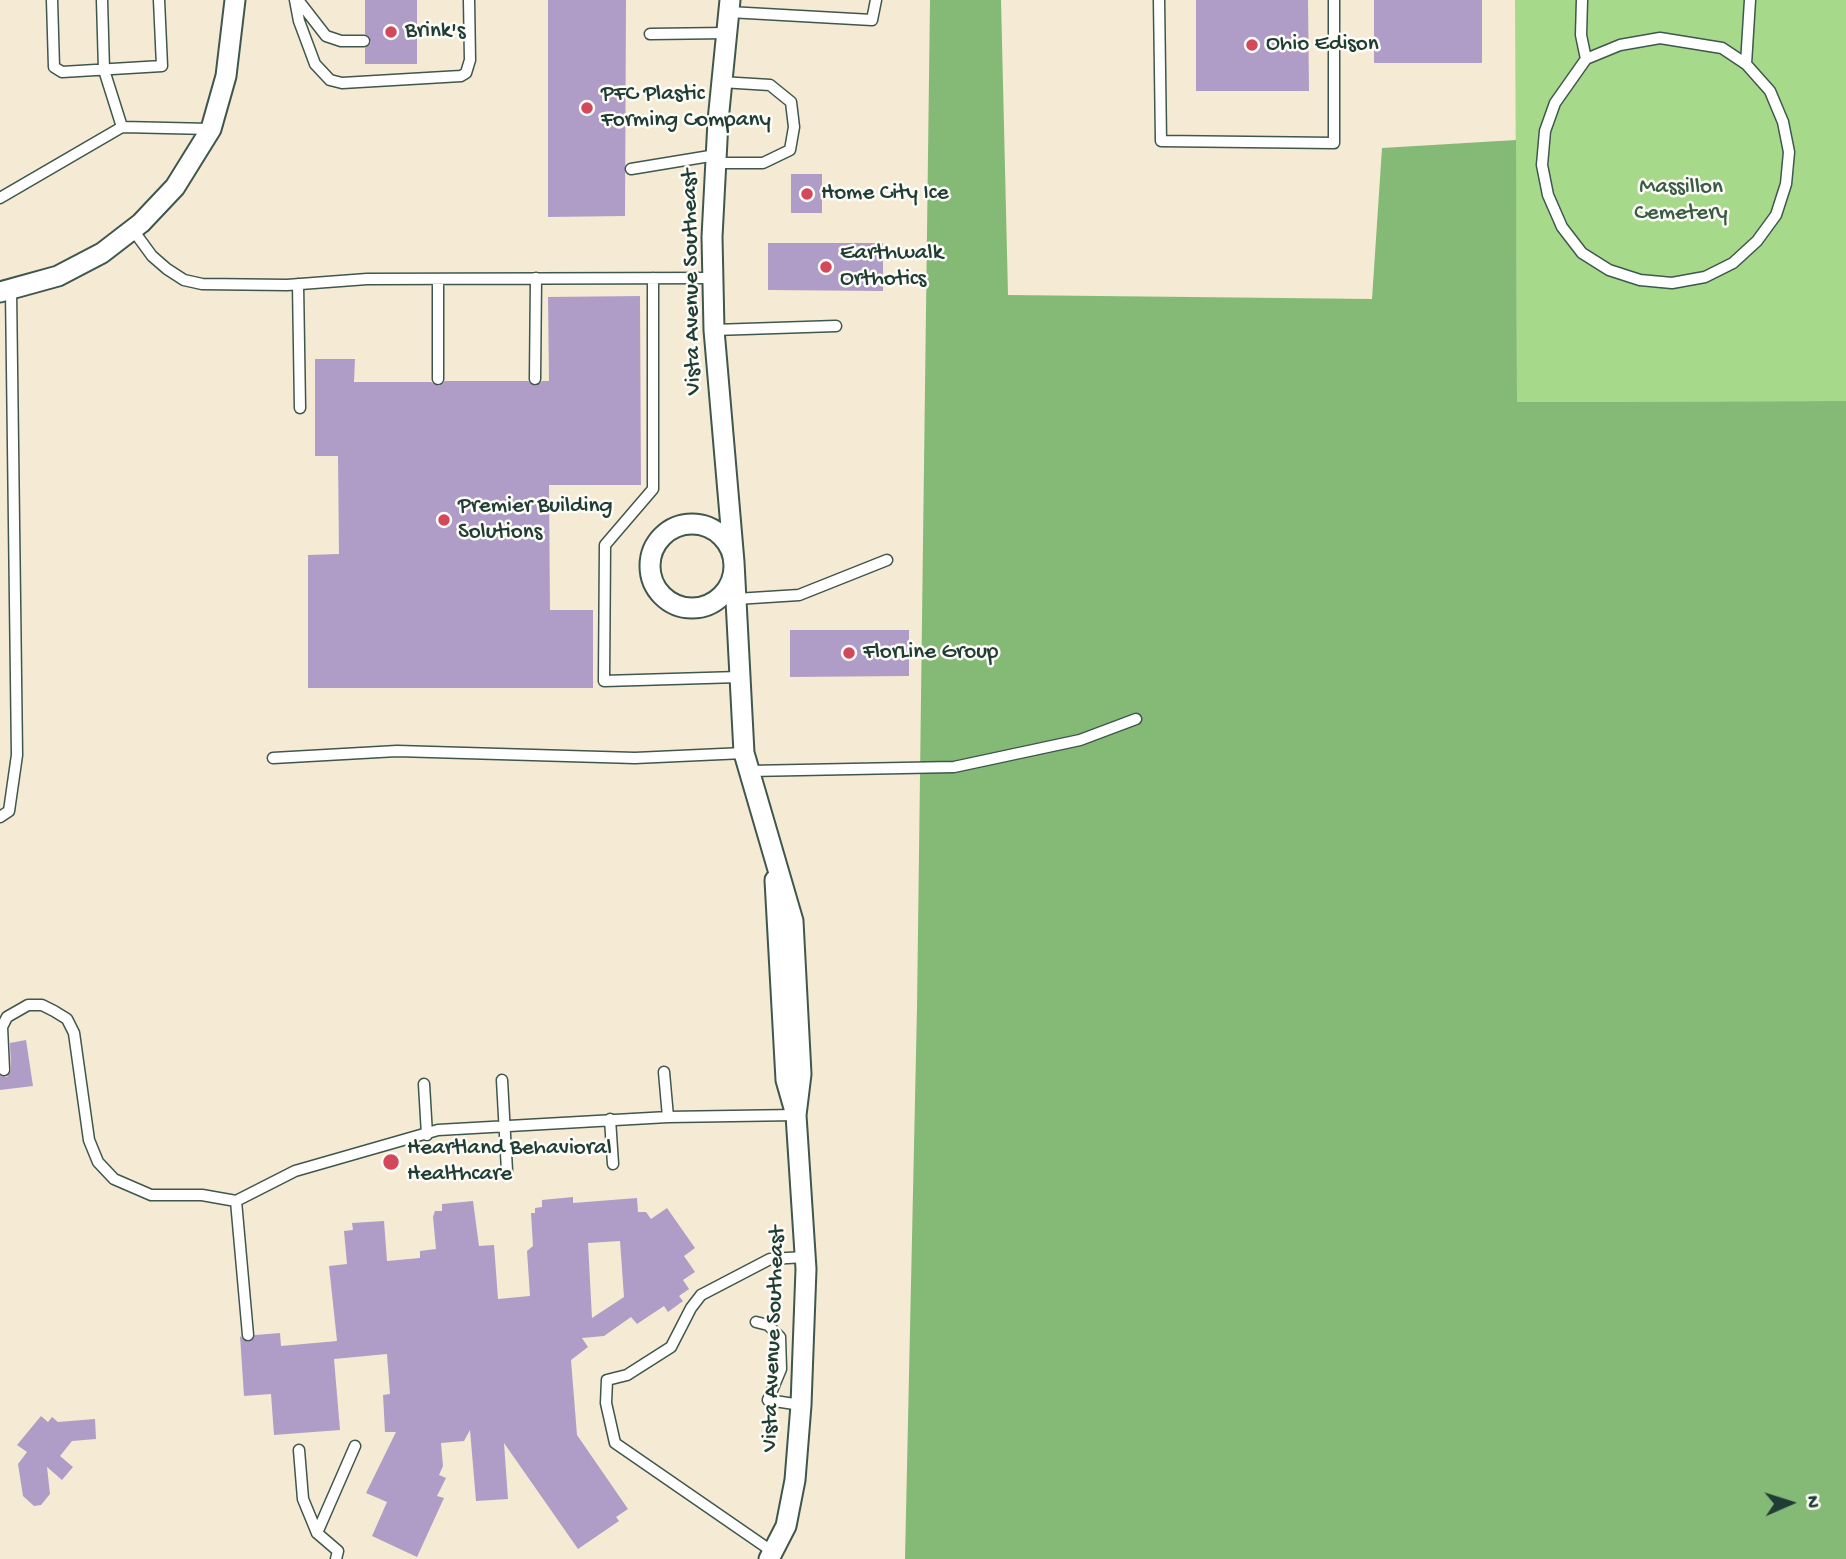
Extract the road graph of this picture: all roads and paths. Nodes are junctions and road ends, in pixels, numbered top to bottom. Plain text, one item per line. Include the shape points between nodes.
1 (52, 0) edge
2 (102, 0) edge
3 (159, 0) edge
4 (235, 0) edge
5 (297, 0) edge
6 (469, 0) edge
7 (876, 0) edge
8 (1159, 0) edge
9 (1334, 0) edge
10 (1582, 0) edge
11 (1750, 0) edge
12 (730, 6) edge
13 (727, 33) junction
14 (650, 34) dead end
15 (364, 41) dead end
16 (1586, 59) junction
17 (1746, 64) junction
18 (104, 70) junction
19 (721, 82) junction
20 (122, 127) junction
21 (211, 129) junction
22 (716, 159) junction
23 (631, 169) dead end
24 (0, 198) edge
25 (133, 230) junction
26 (536, 278) junction
27 (653, 278) junction
28 (713, 278) junction
29 (438, 279) junction
30 (298, 284) junction
31 (6, 291) edge
32 (836, 326) dead end
33 (714, 330) junction
34 (438, 379) dead end
35 (536, 379) dead end
36 (300, 408) dead end
37 (887, 560) dead end
38 (734, 562) junction
39 (736, 599) junction
40 (739, 677) junction
41 (1136, 719) dead end
42 (274, 758) dead end
43 (747, 762) junction
44 (0, 817) edge
45 (4, 1070) dead end
46 (664, 1072) dead end
47 (502, 1080) dead end
48 (424, 1084) dead end
49 (796, 1115) junction
50 (668, 1116) junction
51 (610, 1119) junction
52 (505, 1126) junction
53 (427, 1135) junction
54 (612, 1164) dead end
55 (507, 1171) dead end
56 (236, 1201) junction
57 (805, 1257) junction
58 (756, 1322) dead end
59 (248, 1335) dead end
60 (802, 1405) junction
61 (355, 1446) dead end
62 (299, 1450) dead end
63 (317, 1533) junction
64 (771, 1556) edge
65 (336, 1559) edge

1 - 18 lane via 54,67 62,72
2 - 18 lane
3 - 18 lane via 162,66
4 - 21 street via 226,76
5 - 6 lane via 299,21 315,64 330,80 342,83 461,76 470,60
5 - 15 lane via 326,36
7 - 12 lane via 872,20
8 - 9 lane via 1161,141 1334,142
10 - 16 lane
11 - 17 lane
12 - 13 street, Vista Avenue Southeast
13 - 14 lane
13 - 19 street, Vista Avenue Southeast
16 - 17 lane via 1620,45 1660,38 1722,48
16 - 17 lane via 1555,103 1545,131 1542,165 1548,195 1562,227 1582,253 1609,270 1640,281 1672,283 1705,277 1733,263 1776,215 1786,184 1789,152 1770,91
18 - 20 lane
19 - 22 street, Vista Avenue Southeast
19 - 22 lane via 770,85 791,102 793,127 790,150 763,163
20 - 21 lane
20 - 24 lane
21 - 25 street via 174,187
22 - 23 lane
22 - 28 street, Vista Avenue Southeast
25 - 30 lane via 159,263 193,282
25 - 31 street via 80,265
26 - 27 lane
26 - 29 lane
26 - 35 lane
27 - 28 lane
27 - 40 lane via 653,489 604,545 604,681
28 - 33 street, Vista Avenue Southeast
29 - 30 lane
29 - 34 lane
30 - 36 lane
31 - 44 lane via 17,755 9,811
32 - 33 lane
33 - 38 street, Vista Avenue Southeast
37 - 39 lane via 799,595
38 - 38 street, Vista Avenue Southeast via 731,549 713,530 687,524 674,528 655,547 651,574 671,602 705,607 727,590
38 - 39 street, Vista Avenue Southeast
39 - 40 street, Vista Avenue Southeast
40 - 43 street, Vista Avenue Southeast
41 - 43 lane via 1080,740 954,767
42 - 43 lane via 397,751
43 - 49 street, Vista Avenue Southeast via 775,858 786,1080
45 - 56 lane via 2,1027 8,1017 28,1005 54,1011 67,1019 75,1033 89,1140 98,1163 114,1179 151,1195 202,1195
46 - 50 lane
47 - 52 lane
48 - 53 lane
49 - 50 lane
49 - 57 street, Vista Avenue Southeast
50 - 51 lane
51 - 52 lane
51 - 54 lane
52 - 53 lane via 438,1130
52 - 55 lane
53 - 56 lane via 295,1171
56 - 59 lane
57 - 60 street, Vista Avenue Southeast
57 - 64 lane via 770,1259 701,1295 671,1347 627,1375 607,1380 606,1403 615,1443
58 - 60 lane via 768,1325 780,1337 781,1369 768,1400
60 - 64 street, Vista Avenue Southeast via 791,1506
61 - 63 lane
62 - 63 lane via 303,1499
63 - 65 lane via 338,1551

